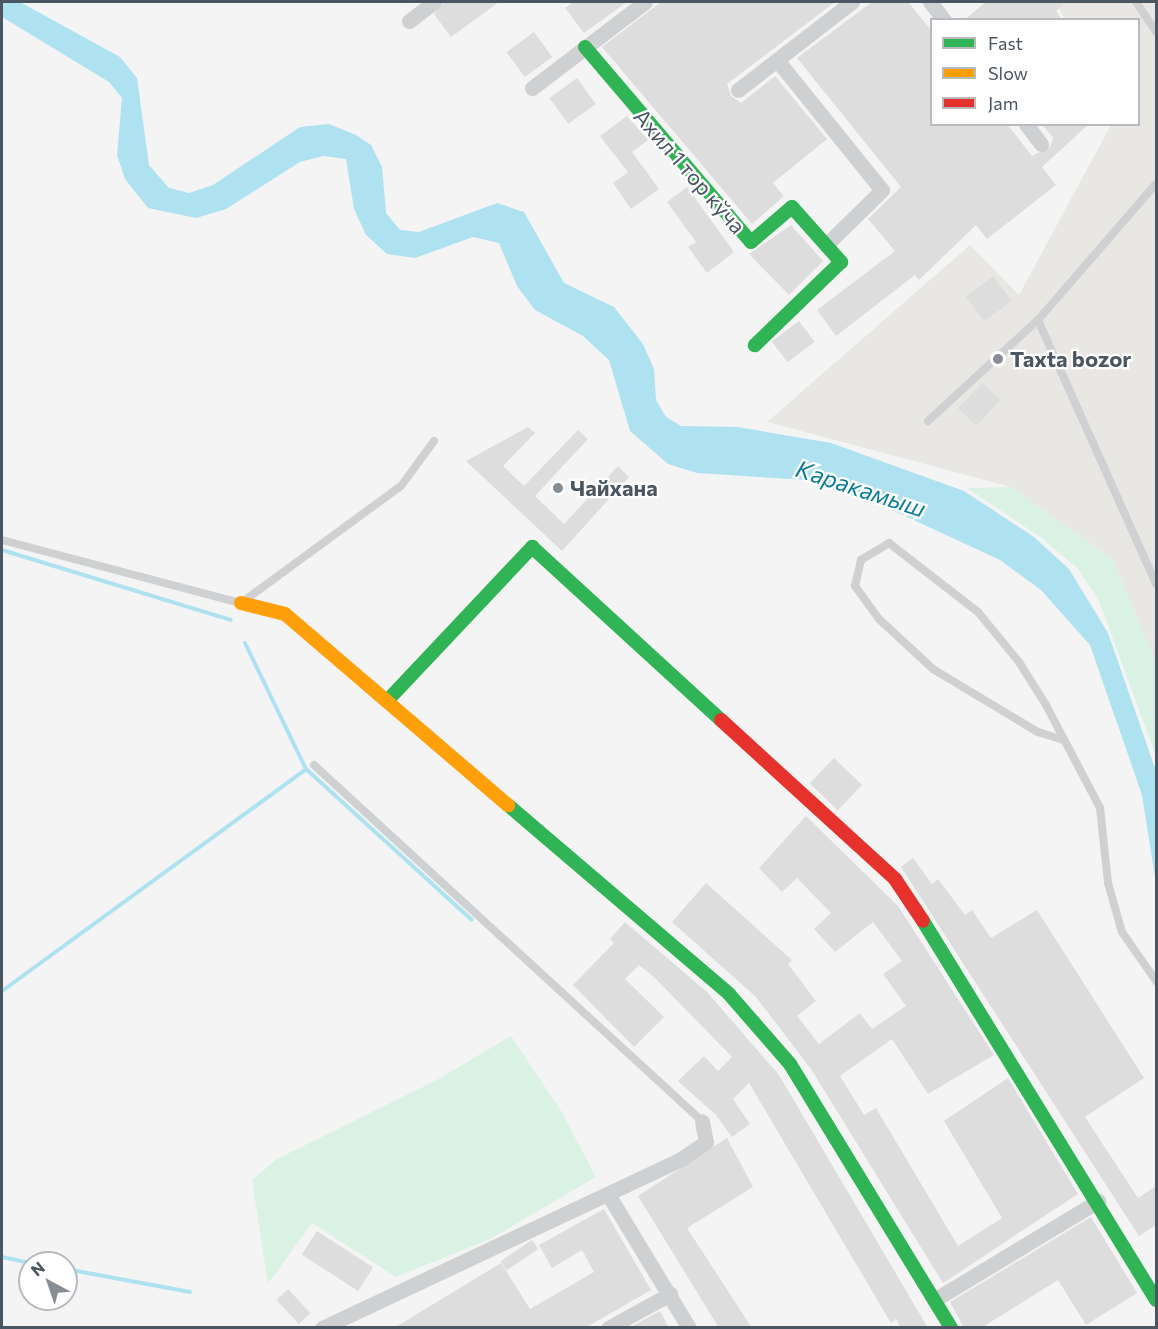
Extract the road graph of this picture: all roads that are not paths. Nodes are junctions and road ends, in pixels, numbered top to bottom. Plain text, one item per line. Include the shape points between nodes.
1 (434, 2) edge
2 (645, 2) edge
3 (852, 2) edge
4 (930, 2) edge
5 (1136, 2) edge
6 (1154, 17) edge
7 (942, 18) edge
8 (409, 21) dead end
9 (1156, 32) edge
10 (585, 47) junction
11 (777, 60) junction
12 (532, 88) dead end
13 (738, 90) dead end
14 (1028, 126) edge
15 (1041, 144) dead end
16 (1156, 184) edge
17 (825, 245) junction
18 (1038, 320) junction
19 (755, 345) dead end
20 (928, 422) dead end
21 (434, 441) dead end
22 (2, 540) edge
23 (1156, 584) edge
24 (241, 603) junction
25 (387, 701) junction
26 (1063, 740) junction
27 (314, 765) dead end
28 (1156, 981) edge
29 (702, 1120) joint
30 (609, 1196) junction
31 (1098, 1201) junction
32 (670, 1294) junction
33 (934, 1300) junction
34 (1156, 1300) edge
35 (322, 1328) edge
36 (608, 1328) edge
37 (689, 1328) edge
38 (951, 1328) edge

1 - 8 street
2 - 10 street
3 - 11 street
4 - 7 street
5 - 6 lane
6 - 9 lane
10 - 12 street
10 - 17 street, Ахил 1 тор кўча via 751,242 792,207
11 - 13 street
11 - 17 street via 882,190
14 - 15 street
16 - 18 lane
17 - 19 street, Ахил 1 тор кўча via 841,262
18 - 20 lane
18 - 23 lane
21 - 24 lane via 401,486
22 - 24 lane
24 - 25 street via 285,614
25 - 31 street via 532,547 895,879
25 - 33 street via 729,994 790,1064
26 - 26 lane via 1019,662 978,612 889,543 861,560 855,586 879,619 933,669 1036,731
26 - 28 lane via 1100,808 1108,883 1122,932
27 - 29 lane
29 - 30 street via 706,1142
30 - 32 street
30 - 35 street
31 - 33 street
31 - 34 street
32 - 36 street
32 - 37 street
33 - 38 street

